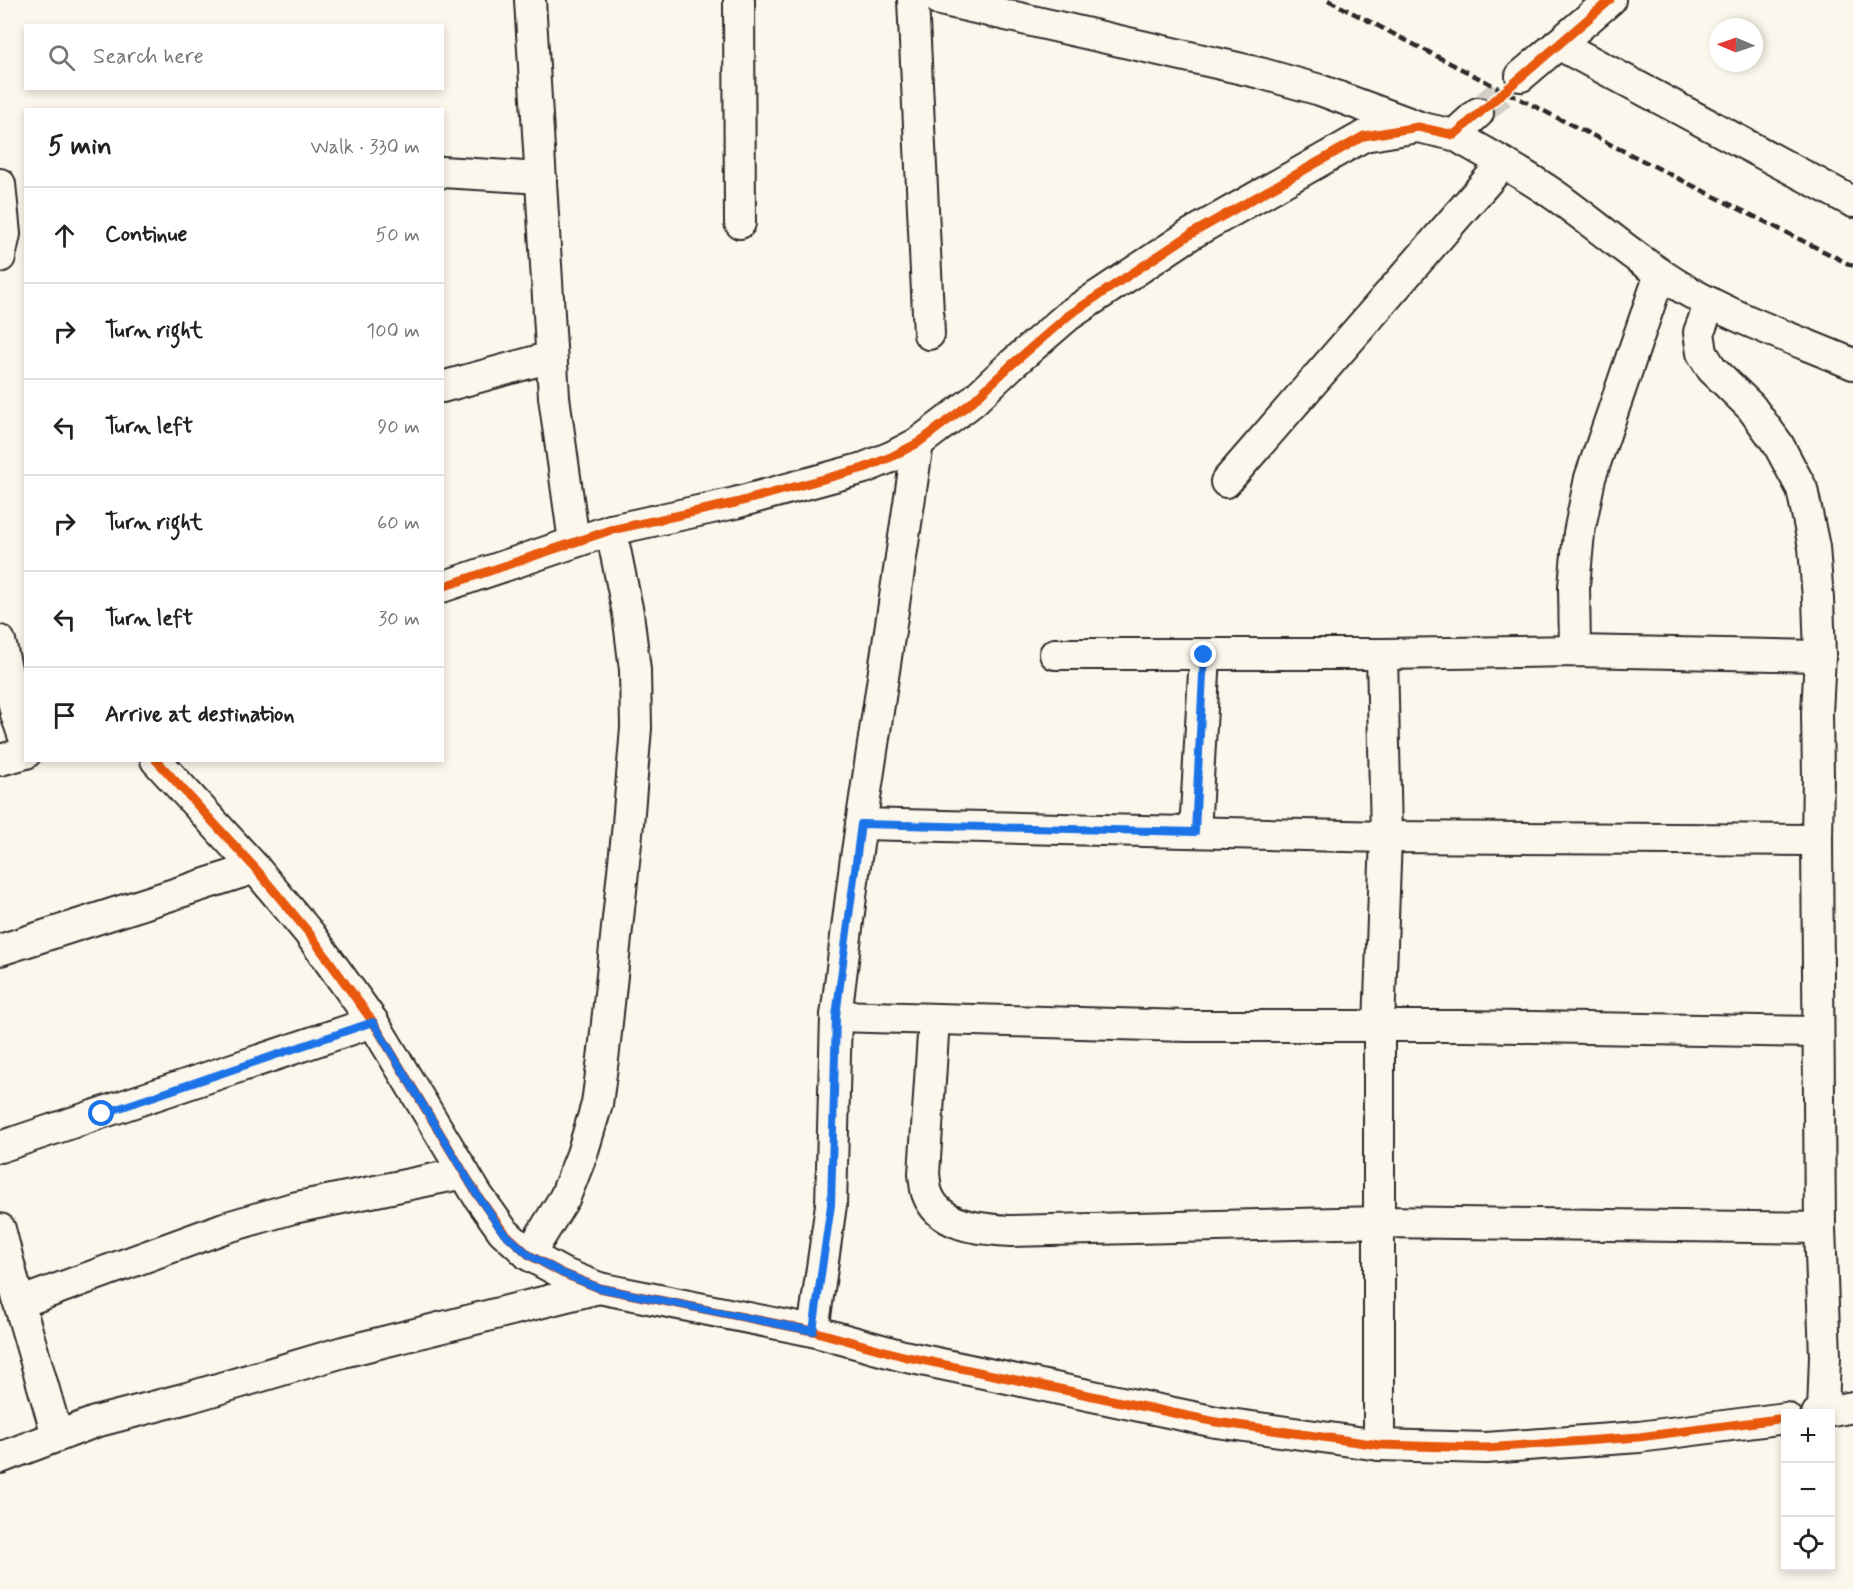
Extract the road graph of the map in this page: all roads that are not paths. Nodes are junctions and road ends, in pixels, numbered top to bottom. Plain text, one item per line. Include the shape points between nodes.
1 (530, 0) edge
2 (739, 0) edge
3 (914, 0) edge
4 (940, 0) edge
5 (1610, 0) edge
6 (1558, 44) junction
7 (1521, 76) tunnel mouth
8 (1478, 113) tunnel mouth
9 (1418, 127) junction
10 (1454, 135) junction
11 (1503, 163) junction
12 (444, 172) edge
13 (541, 178) junction
14 (0, 184) edge
15 (1853, 202) edge
16 (740, 223) dead end
17 (10, 241) edge
18 (1660, 274) junction
19 (1710, 303) junction
20 (929, 334) dead end
21 (551, 357) junction
22 (1853, 364) edge
23 (444, 386) edge
24 (918, 443) junction
25 (1226, 482) dead end
26 (611, 530) junction
27 (574, 542) junction
28 (444, 586) edge
29 (0, 642) edge
30 (1575, 651) junction
31 (1055, 654) dead end
32 (1382, 654) junction
33 (1204, 655) junction
34 (1820, 656) junction
35 (24, 736) edge
36 (24, 754) edge
37 (0, 760) edge
38 (158, 762) edge
39 (861, 824) junction
40 (1195, 832) junction
41 (1386, 837) junction
42 (1817, 840) junction
43 (255, 868) junction
44 (0, 950) edge
45 (836, 1016) junction
46 (934, 1018) junction
47 (373, 1022) junction
48 (1379, 1026) junction
49 (1818, 1032) junction
50 (0, 1147) edge
51 (464, 1173) junction
52 (1380, 1222) junction
53 (1820, 1227) junction
54 (0, 1229) edge
55 (529, 1255) junction
56 (599, 1288) junction
57 (19, 1303) junction
58 (813, 1331) junction
59 (1853, 1407) edge
60 (1820, 1409) edge
61 (1835, 1410) edge
62 (1781, 1419) edge
63 (57, 1435) junction
64 (1379, 1445) junction
65 (0, 1458) edge

1 - 13 street
2 - 16 street
3 - 20 street
4 - 9 street via 1260,73 1320,90
5 - 6 street
6 - 7 street
6 - 15 street
8 - 10 street
9 - 10 street
9 - 24 street via 1364,136 1191,234 1069,315 972,402
10 - 11 street
11 - 18 street via 1555,195
11 - 25 street
12 - 13 street
13 - 21 street
14 - 17 street
18 - 19 street
18 - 30 street via 1590,478 1574,586
19 - 22 street
19 - 34 street via 1699,332 1702,353 1712,369 1752,407 1802,489 1814,547
21 - 23 street
21 - 27 street
24 - 26 street via 864,468 735,503
24 - 39 street
26 - 27 street
26 - 55 street via 628,613 635,670 636,728 604,1051 597,1104 582,1154 565,1197
27 - 28 street
29 - 35 street
30 - 32 street
30 - 34 street
31 - 33 street
32 - 33 street
32 - 41 street
33 - 40 street
34 - 42 street
36 - 37 street
38 - 43 street
39 - 40 street
39 - 45 street
40 - 41 street
41 - 42 street
41 - 48 street
42 - 49 street
43 - 44 street
43 - 47 street via 309,933
45 - 46 street
45 - 58 street via 831,1205
46 - 48 street via 1186,1026
46 - 52 street via 924,1173 928,1194 937,1210 956,1223 1010,1231
47 - 50 street
47 - 51 street
48 - 49 street
48 - 52 street
49 - 53 street
51 - 55 street via 502,1231
51 - 57 street via 313,1203 224,1228
52 - 53 street
52 - 64 street
53 - 60 street via 1825,1356
54 - 57 street
55 - 56 street
56 - 58 street
56 - 63 street via 343,1352
57 - 63 street
58 - 64 street via 903,1356 1216,1422
59 - 61 street
62 - 64 street via 1639,1437 1498,1447
63 - 65 street

